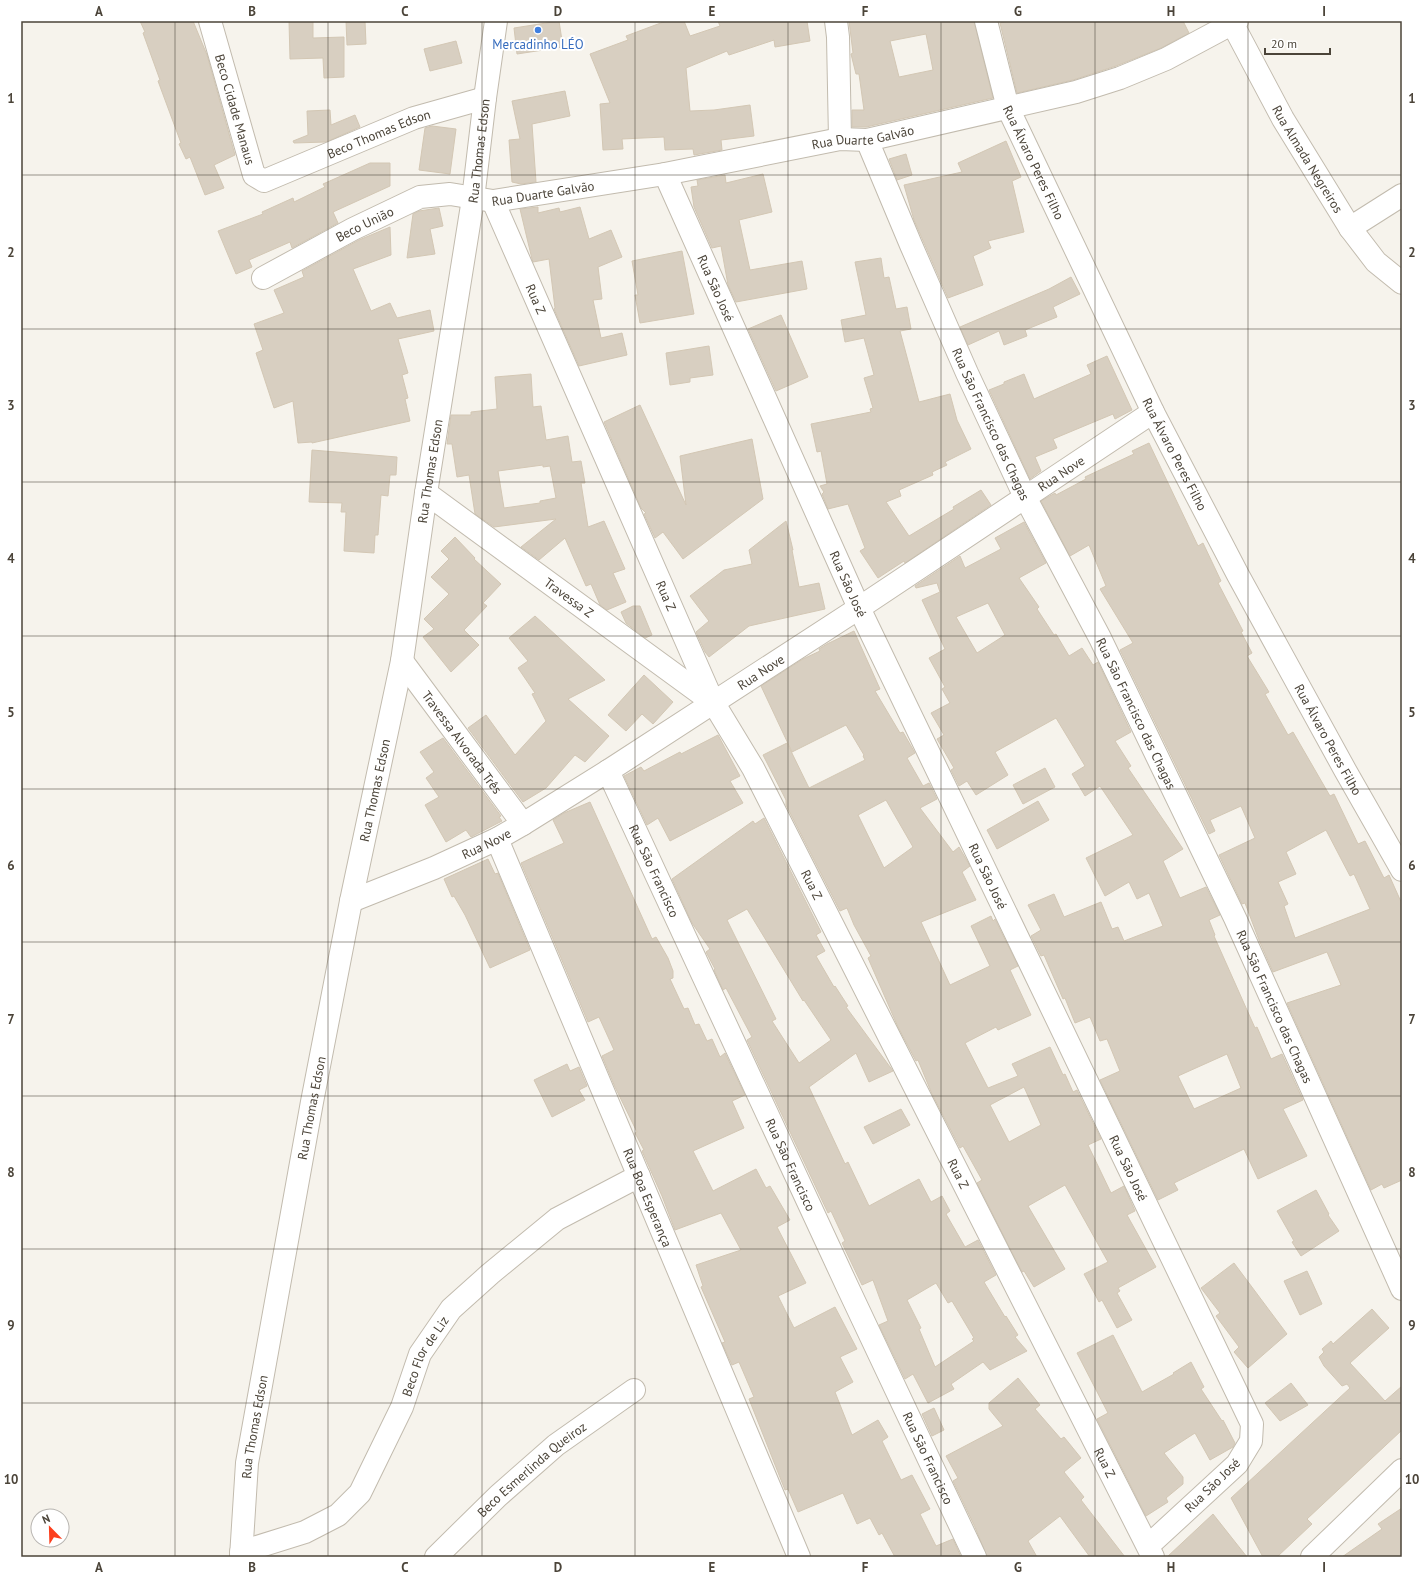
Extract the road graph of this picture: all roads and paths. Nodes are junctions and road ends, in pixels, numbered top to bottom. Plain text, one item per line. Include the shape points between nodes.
1 (210, 21) edge
2 (496, 21) edge
3 (836, 21) edge
4 (986, 21) edge
5 (1233, 22) edge
6 (485, 98) junction
7 (1008, 108) junction
8 (840, 140) junction
9 (867, 140) junction
10 (665, 174) junction
11 (276, 176) joint
12 (1402, 195) edge
13 (483, 200) junction
14 (1350, 228) junction
15 (263, 278) dead end
16 (1402, 283) edge
17 (1153, 412) junction
18 (426, 493) junction
19 (1025, 497) junction
20 (859, 608) junction
21 (402, 661) junction
22 (712, 702) junction
23 (608, 771) junction
24 (523, 824) junction
25 (497, 839) junction
26 (1400, 862) edge
27 (351, 901) junction
28 (639, 1176) junction
29 (1402, 1288) edge
30 (634, 1390) dead end
31 (1402, 1471) edge
32 (1150, 1552) edge
33 (241, 1555) edge
34 (436, 1557) edge
35 (799, 1557) edge
36 (975, 1557) edge
37 (1312, 1557) edge

1 - 11 street, Beco Cidade Manaus via 254,175 264,181
2 - 6 street, Rua Thomas Edson
3 - 8 street
4 - 7 street, Rua Álvaro Peres Filho
5 - 7 street, Rua Duarte Galvão via 1166,59 1120,78 1076,92
5 - 14 street, Rua Almada Negreiros via 1283,119
6 - 11 street, Beco Thomas Edson via 414,118
6 - 13 street, Rua Thomas Edson
7 - 9 street, Rua Duarte Galvão
7 - 17 street, Rua Álvaro Peres Filho
8 - 9 street, Rua Duarte Galvão
8 - 10 street, Rua Duarte Galvão
9 - 19 street, Rua São Francisco das Chagas via 964,366
10 - 13 street, Rua Duarte Galvão
10 - 20 street, Rua São José
12 - 14 street
13 - 15 street, Beco União via 450,194 420,197 353,229
13 - 18 street, Rua Thomas Edson
13 - 22 street, Rua Z
14 - 16 street, Rua Almada Negreiros via 1376,262
17 - 19 street, Rua Nove
17 - 26 street, Rua Álvaro Peres Filho via 1345,770
18 - 21 street, Rua Thomas Edson
18 - 22 street, Travessa Z
19 - 20 street, Rua Nove
19 - 29 street, Rua São Francisco das Chagas via 1100,638 1231,910
20 - 22 street, Rua Nove
20 - 32 street, Rua São José via 1252,1424 1251,1441 1237,1464
21 - 24 street, Travessa Alvorada Três
21 - 27 street, Rua Thomas Edson
22 - 23 street, Rua Nove
22 - 32 street, Rua Z via 752,768
23 - 24 street, Rua Nove
23 - 36 street, Rua São Francisco
24 - 25 street, Rua Nove
25 - 27 street, Rua Nove via 434,868
25 - 28 street, Rua Boa Esperança
27 - 33 street, Rua Thomas Edson via 247,1463
28 - 33 street, Beco Flor de Liz via 558,1220 451,1309 420,1354 402,1407 360,1493 338,1515 305,1532
28 - 35 street, Rua Boa Esperança
30 - 34 street, Beco Esmerlinda Queiroz via 556,1446 498,1496
31 - 37 street

